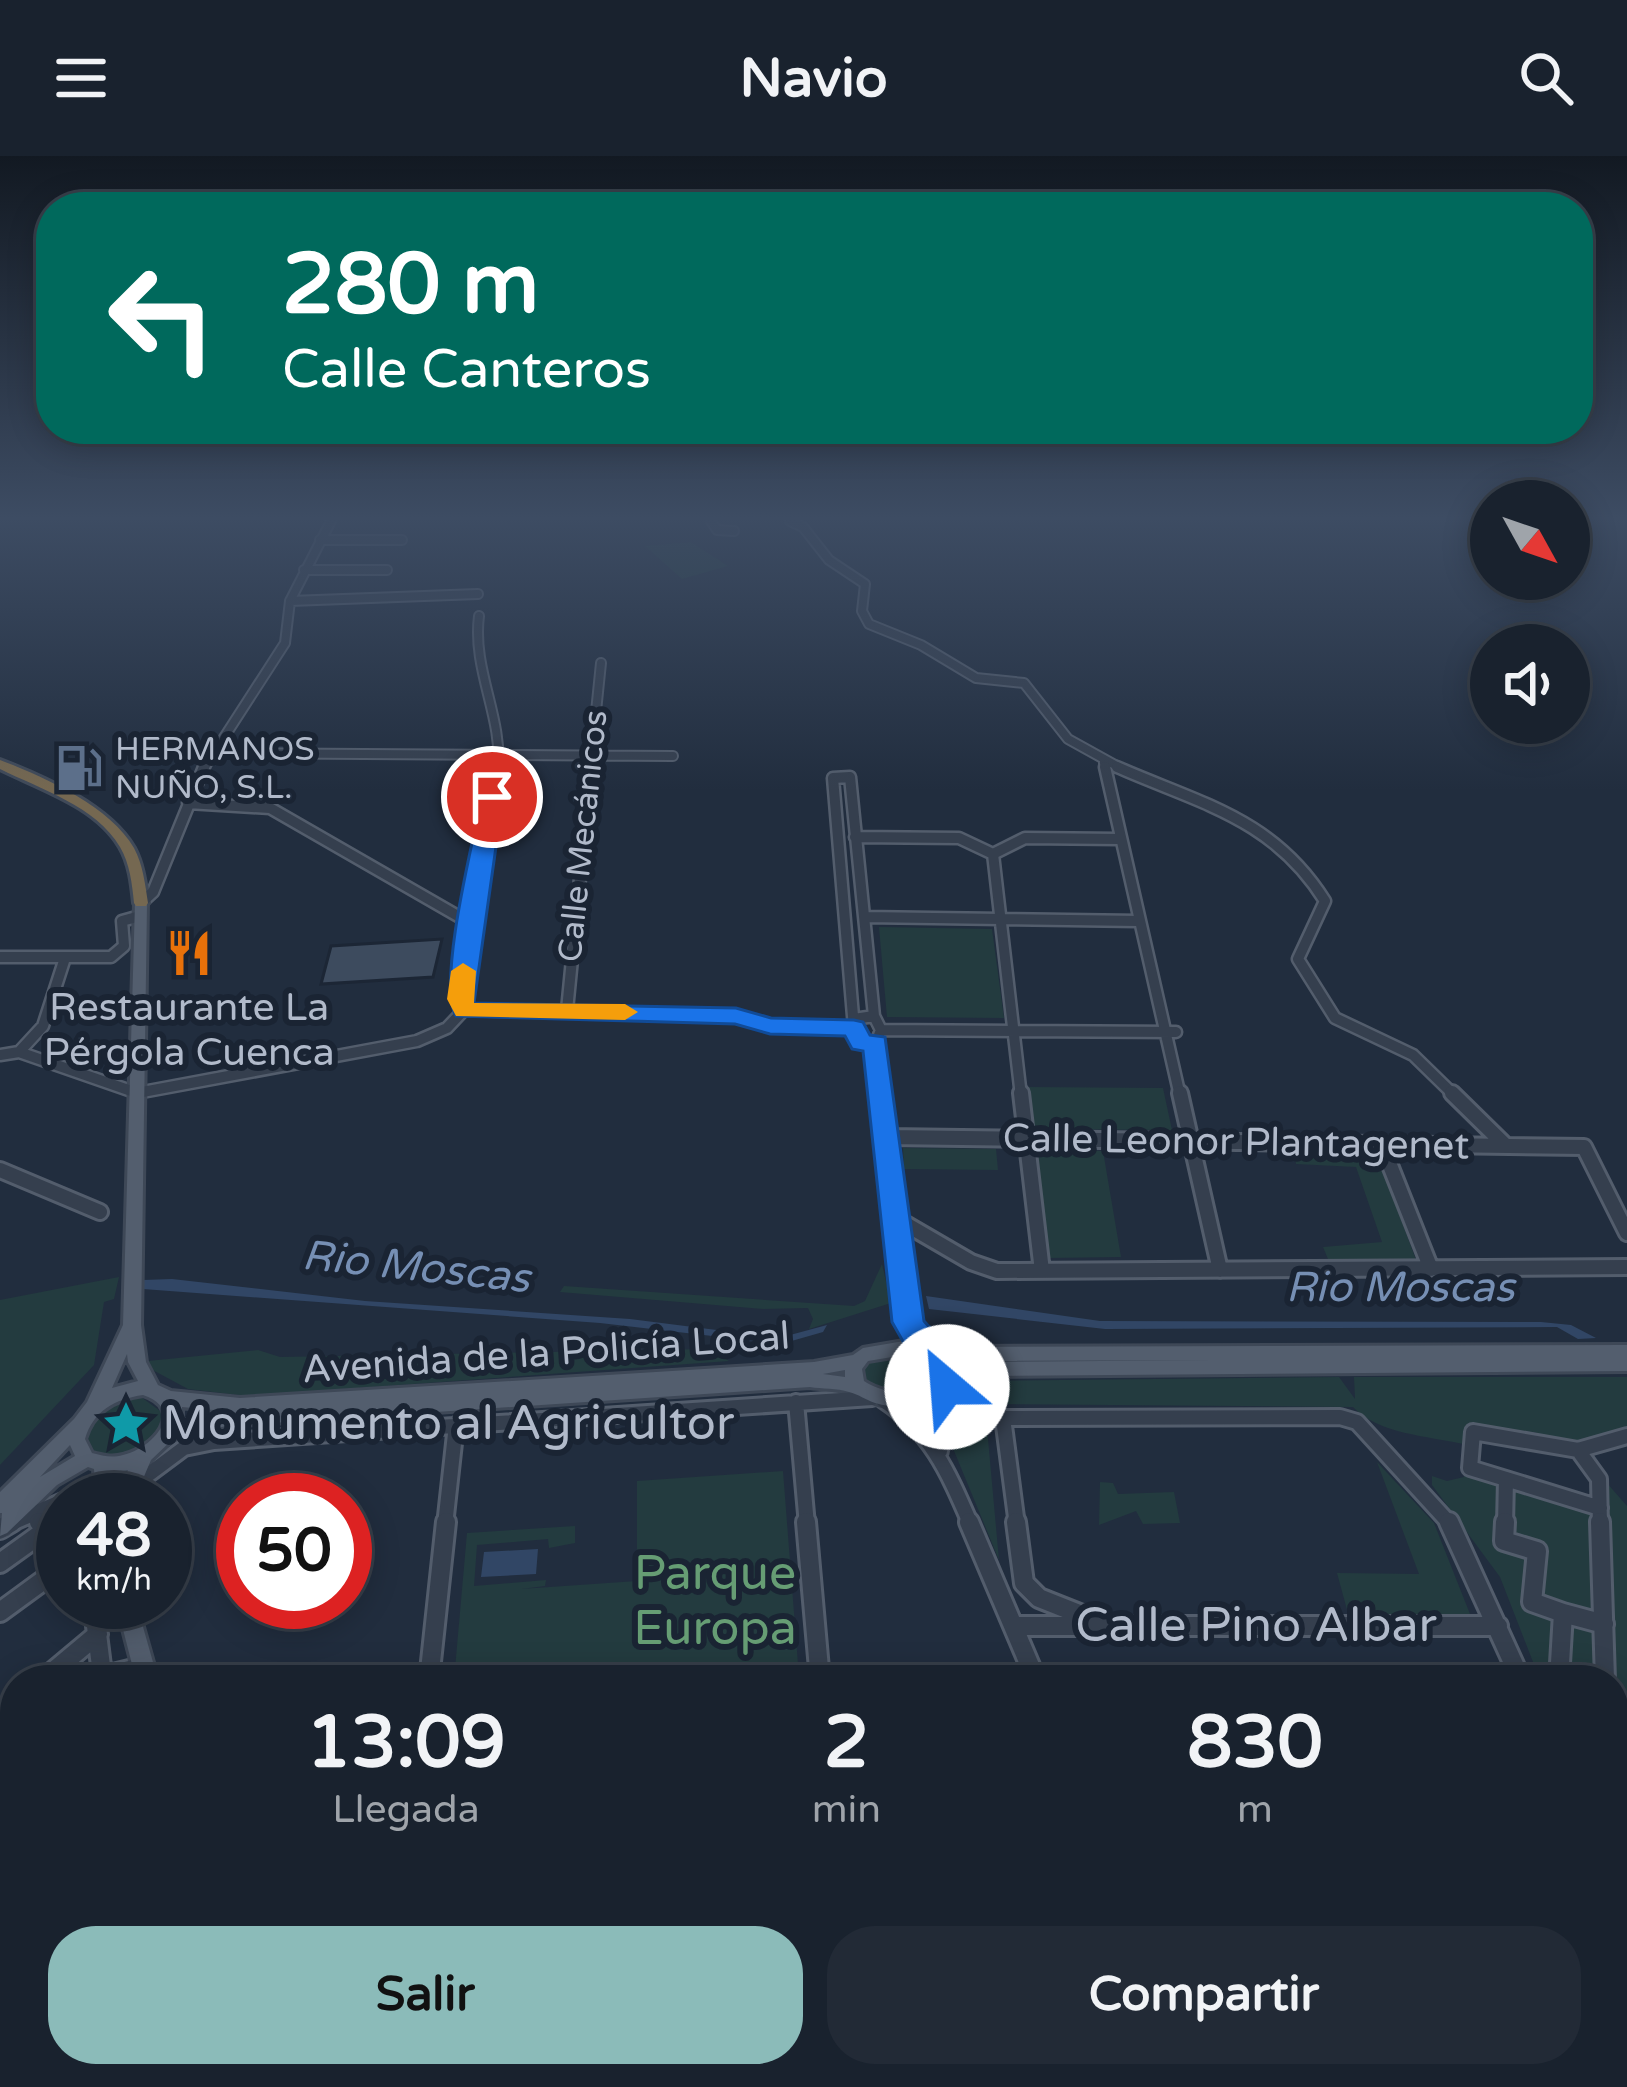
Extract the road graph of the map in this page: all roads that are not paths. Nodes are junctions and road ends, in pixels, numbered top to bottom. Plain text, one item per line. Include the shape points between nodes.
1 (289, 611) edge
2 (863, 611) edge
3 (479, 616) dead end
4 (601, 663) dead end
5 (215, 753) junction
6 (500, 756) junction
7 (590, 756) junction
8 (673, 756) dead end
9 (1104, 763) junction
10 (0, 764) edge
11 (188, 802) junction
12 (855, 837) junction
13 (1119, 839) junction
14 (994, 854) junction
15 (141, 910) junction
16 (865, 917) junction
17 (1001, 919) junction
18 (1138, 921) junction
19 (470, 923) junction
20 (0, 956) edge
21 (65, 958) junction
22 (464, 1010) junction
23 (567, 1010) junction
24 (874, 1016) junction
25 (854, 1024) junction
26 (1014, 1030) junction
27 (1170, 1032) junction
28 (878, 1036) junction
29 (19, 1052) junction
30 (0, 1054) edge
31 (137, 1094) junction
32 (888, 1137) junction
33 (1027, 1138) junction
34 (1190, 1142) junction
35 (1382, 1144) junction
36 (1506, 1146) junction
37 (0, 1170) edge
38 (100, 1212) dead end
39 (897, 1219) junction
40 (1627, 1233) edge
41 (1627, 1267) edge
42 (1220, 1270) junction
43 (1431, 1270) junction
44 (1042, 1271) junction
45 (132, 1315) junction
46 (908, 1322) junction
47 (888, 1348) junction
48 (939, 1351) junction
49 (1627, 1352) edge
50 (856, 1361) junction
51 (1627, 1364) edge
52 (946, 1384) junction
53 (855, 1385) junction
54 (159, 1393) junction
55 (877, 1399) junction
56 (796, 1402) junction
57 (94, 1406) junction
58 (243, 1418) junction
59 (456, 1424) junction
60 (80, 1425) junction
61 (170, 1432) junction
62 (1627, 1436) edge
63 (278, 1438) junction
64 (1579, 1450) junction
65 (940, 1452) junction
66 (144, 1456) junction
67 (94, 1462) junction
68 (97, 1473) edge
69 (136, 1473) edge
70 (147, 1473) edge
71 (1507, 1479) junction
72 (5, 1494) edge
73 (1600, 1508) junction
74 (36, 1513) edge
75 (33, 1515) dead end
76 (36, 1518) edge
77 (0, 1528) edge
78 (36, 1537) edge
79 (0, 1562) edge
80 (1024, 1583) junction
81 (36, 1586) edge
82 (998, 1587) junction
83 (0, 1612) edge
84 (1563, 1613) junction
85 (1604, 1624) junction
86 (1014, 1626) junction
87 (1108, 1626) junction
88 (1498, 1626) junction
89 (97, 1629) edge
90 (133, 1629) edge
91 (98, 1634) junction
92 (61, 1665) edge
93 (96, 1665) edge
94 (143, 1665) edge
95 (431, 1665) edge
96 (819, 1665) edge
97 (1030, 1665) edge
98 (1515, 1665) edge
99 (1560, 1665) edge
100 (1605, 1665) edge

1 - 5 street via 285,643
2 - 9 street via 869,624 976,678 1024,683 1070,742
3 - 6 street via 473,640
4 - 7 street, Calle Mecánicos
5 - 6 street
5 - 11 street
6 - 7 street
6 - 19 street
7 - 8 street
7 - 23 street, Calle Mecánicos
9 - 13 street
9 - 36 street via 1279,841 1325,901 1298,959 1327,1011 1412,1055
10 - 15 highway via 121,834 140,868
11 - 15 street
11 - 19 street via 270,808
12 - 14 street via 959,838
12 - 16 street
12 - 25 street via 850,777 832,778
13 - 14 street via 1025,838
13 - 18 street
14 - 17 street
15 - 21 street via 122,921 124,946 111,957
15 - 31 main road
16 - 17 street
16 - 24 street
17 - 18 street
17 - 26 street
18 - 27 street
19 - 22 street
20 - 21 street
21 - 29 street via 43,1026
22 - 23 street
22 - 31 street via 417,1041
23 - 25 street via 736,1016 770,1026
24 - 25 street
24 - 28 street
25 - 28 street via 861,1043
26 - 27 street
26 - 28 street
26 - 33 street
27 - 34 street
28 - 32 street
29 - 30 street
29 - 31 street
31 - 45 main road
32 - 33 street, Calle Leonor Plantagenet
32 - 39 street
33 - 34 street, Calle Leonor Plantagenet
33 - 44 street
34 - 35 street, Calle Leonor Plantagenet
34 - 42 street
35 - 36 street, Calle Leonor Plantagenet
35 - 43 street
36 - 40 street, Calle Leonor Plantagenet via 1584,1147
37 - 38 street
39 - 44 street via 984,1269
39 - 46 street
41 - 43 street
42 - 43 street
42 - 44 street
45 - 54 main road via 137,1362
45 - 57 main road
46 - 47 street
46 - 48 street
47 - 48 main road
47 - 50 main road, Avenida de la Policía Local
48 - 49 main road
48 - 52 main road
50 - 53 main road
50 - 54 main road, Avenida de la Policía Local via 240,1405
51 - 52 main road via 996,1369
52 - 55 main road
52 - 65 street via 936,1414
53 - 55 main road
53 - 58 main road, Avenida de la Policía Local via 815,1380
54 - 57 main road via 121,1391
54 - 61 main road via 175,1411
55 - 56 street
55 - 65 street via 914,1421
56 - 59 street
56 - 96 street
57 - 60 main road
58 - 61 main road, Avenida de la Policía Local
58 - 63 street
59 - 63 street
59 - 95 street
60 - 67 main road via 76,1444
60 - 72 main road
61 - 66 main road
62 - 64 street
63 - 70 street via 190,1446
64 - 71 street via 1473,1432 1470,1468
64 - 73 street via 1599,1479
65 - 82 street
66 - 67 main road
66 - 69 main road
67 - 68 main road
67 - 77 main road via 50,1479
71 - 73 street
71 - 84 street via 1504,1541 1537,1551 1532,1602
73 - 85 street
74 - 77 street
75 - 76 street
78 - 79 street
80 - 82 street
80 - 87 street via 1039,1598
80 - 88 street via 1004,1418 1340,1417 1358,1422 1448,1519
81 - 83 street
82 - 86 street
84 - 85 street
84 - 99 street
85 - 100 street
86 - 87 street, Calle Pino Albar
86 - 97 street
87 - 88 street, Calle Pino Albar
88 - 98 street
89 - 91 street
90 - 94 main road
91 - 92 street
91 - 93 street

